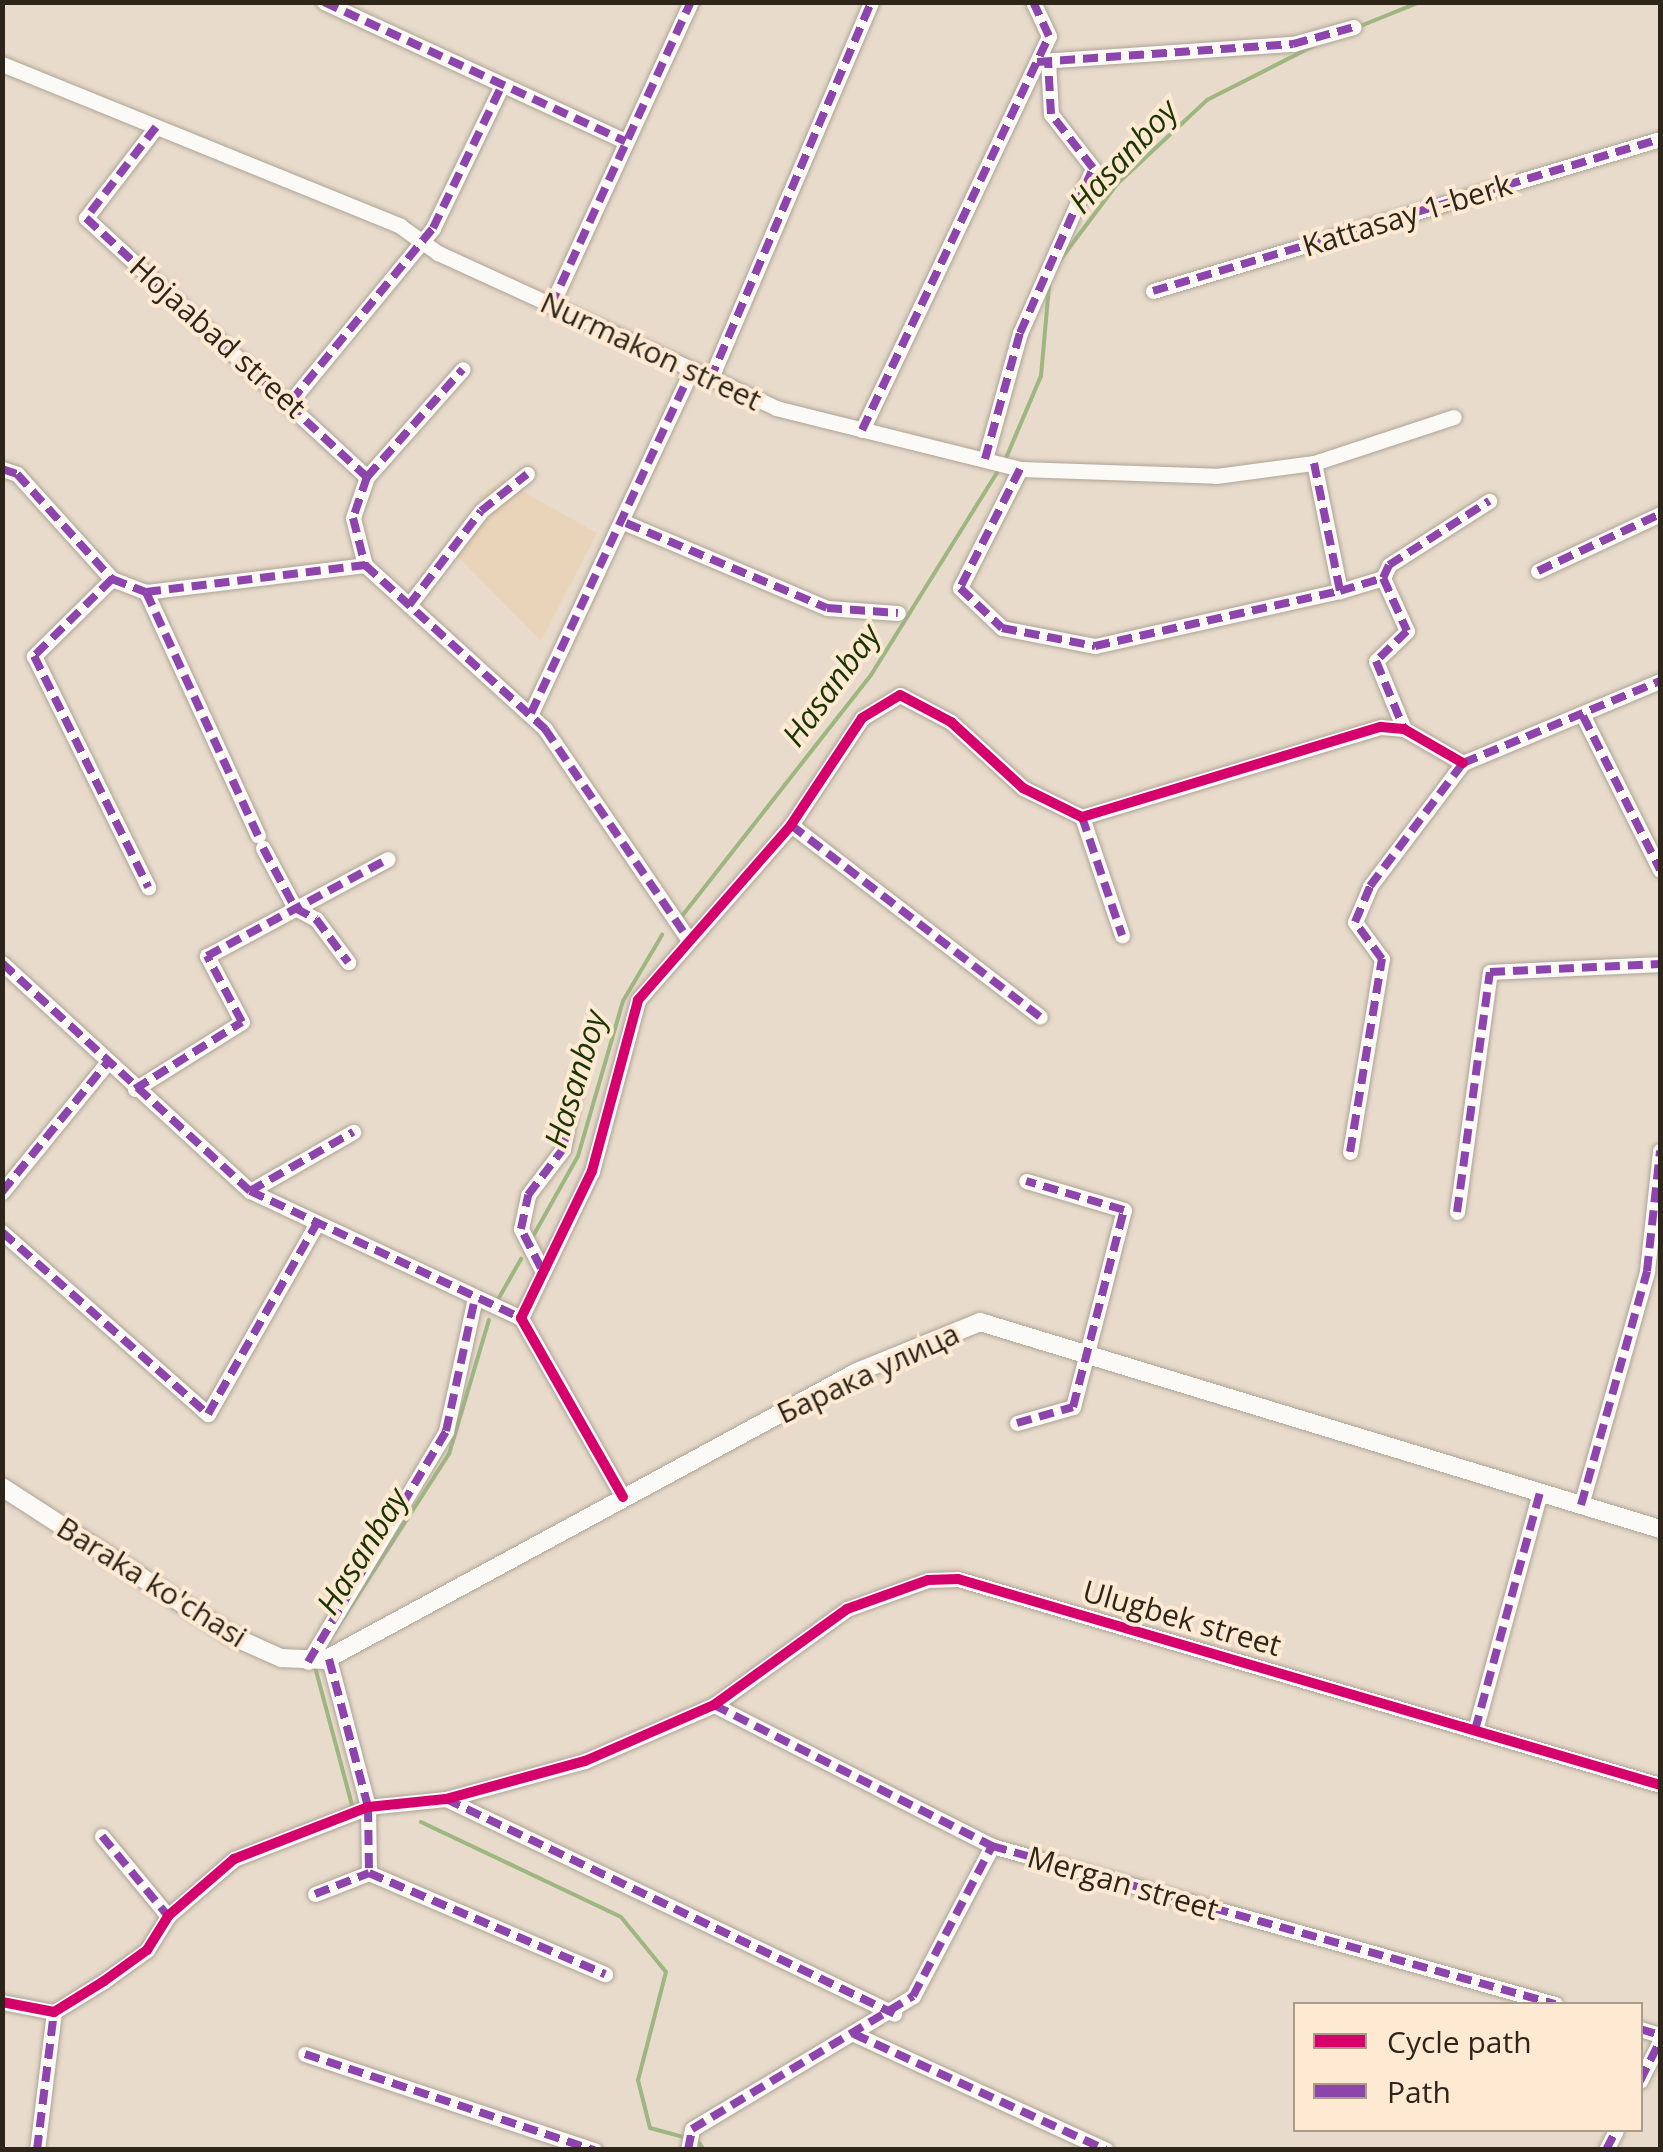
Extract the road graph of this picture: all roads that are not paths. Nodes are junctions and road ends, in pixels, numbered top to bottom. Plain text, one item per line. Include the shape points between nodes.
1 (324, 2) edge
2 (692, 2) edge
3 (871, 2) edge
4 (1034, 2) edge
5 (1354, 27) dead end
6 (1043, 61) junction
7 (2, 64) edge
8 (502, 85) junction
9 (156, 127) junction
10 (1660, 139) edge
11 (625, 141) junction
12 (424, 241) junction
13 (1153, 292) dead end
14 (551, 306) junction
15 (463, 369) dead end
16 (690, 374) junction
17 (710, 380) junction
18 (290, 401) junction
19 (1454, 417) dead end
20 (862, 430) junction
21 (985, 458) junction
22 (1314, 463) junction
23 (1020, 468) junction
24 (2, 469) edge
25 (527, 474) dead end
26 (367, 477) junction
27 (1489, 501) dead end
28 (1660, 514) edge
29 (626, 524) junction
30 (365, 566) junction
31 (1538, 571) dead end
32 (1383, 578) junction
33 (112, 580) junction
34 (1340, 591) junction
35 (146, 592) junction
36 (409, 605) junction
37 (898, 614) dead end
38 (1660, 681) edge
39 (531, 713) junction
40 (1583, 716) junction
41 (1404, 729) junction
42 (1462, 763) junction
43 (1082, 817) junction
44 (792, 825) junction
45 (388, 859) dead end
46 (1660, 870) edge
47 (148, 887) dead end
48 (294, 908) junction
49 (1122, 935) dead end
50 (686, 936) junction
51 (2, 962) edge
52 (348, 962) dead end
53 (1660, 964) edge
54 (1040, 1016) dead end
55 (107, 1063) junction
56 (578, 1077) dead end
57 (135, 1089) junction
58 (353, 1132) dead end
59 (1660, 1150) edge
60 (1350, 1152) dead end
61 (1026, 1182) dead end
62 (250, 1191) junction
63 (2, 1192) edge
64 (1457, 1212) dead end
65 (316, 1225) junction
66 (2, 1232) edge
67 (542, 1268) junction
68 (1654, 1273) edge
69 (474, 1303) junction
70 (521, 1318) junction
71 (1085, 1352) junction
72 (1017, 1423) dead end
73 (2, 1486) edge
74 (1540, 1492) junction
75 (623, 1497) junction
76 (1581, 1505) junction
77 (1660, 1529) edge
78 (321, 1660) junction
79 (714, 1706) junction
80 (1475, 1730) junction
81 (1660, 1784) edge
82 (446, 1799) junction
83 (368, 1807) junction
84 (102, 1836) dead end
85 (992, 1846) junction
86 (369, 1873) junction
87 (315, 1894) dead end
88 (168, 1916) junction
89 (605, 1974) dead end
90 (2, 2002) edge
91 (1547, 2002) edge
92 (54, 2012) junction
93 (894, 2014) junction
94 (854, 2034) junction
95 (1660, 2038) edge
96 (305, 2054) dead end
97 (1643, 2075) edge
98 (37, 2150) edge
99 (594, 2150) edge
100 (688, 2150) edge
101 (1106, 2150) edge

1 - 8 street
2 - 11 street
3 - 17 street
4 - 6 street via 1049,36
5 - 6 street via 1294,44
6 - 20 street
6 - 21 street via 1052,114 1093,168 1020,334
7 - 9 street, Nurmakon street
8 - 11 street
8 - 12 street
9 - 12 street, Nurmakon street
9 - 18 street, Hojaabad street via 86,218
10 - 13 street, Kattasay 1-berk
11 - 14 street
12 - 14 street, Nurmakon street
12 - 18 street
14 - 16 street, Nurmakon street
15 - 26 street
16 - 17 street, Nurmakon street
16 - 29 street
17 - 20 street, Nurmakon street
18 - 26 street, Hojaabad street
19 - 22 street, Nurmakon street
20 - 21 street, Nurmakon street
21 - 23 street, Nurmakon street
22 - 23 street, Nurmakon street via 1111,478
22 - 34 street
23 - 34 street via 960,588 1002,628 1095,646
24 - 33 street via 17,474
25 - 36 street via 481,511
26 - 30 street via 352,518
27 - 32 street via 1389,565
28 - 31 street
29 - 37 street via 826,608
29 - 39 street
30 - 35 street
30 - 36 street
32 - 34 street
32 - 41 street via 1407,631 1376,668
33 - 35 street
33 - 47 street via 34,656
35 - 48 street
36 - 39 street
38 - 40 street
39 - 50 street
40 - 42 street
40 - 46 street
41 - 42 street
41 - 43 street via 1381,727
42 - 60 street via 1370,886 1356,922 1382,959
43 - 44 street via 1023,788 951,722 900,695 862,718
43 - 49 street
44 - 50 street
44 - 54 street
45 - 48 street
48 - 52 street via 316,920
48 - 57 street via 206,956 242,1022
50 - 67 street via 631,1013 592,1171
51 - 55 street
53 - 64 street via 1490,972
55 - 57 street
55 - 63 street
56 - 67 street via 560,1158 528,1195 521,1229
57 - 62 street
58 - 62 street
59 - 68 street
61 - 71 street via 1124,1210
62 - 65 street
65 - 66 street via 208,1414
65 - 69 street
67 - 70 street
68 - 76 street
69 - 70 street
69 - 78 street via 446,1431
70 - 75 street
71 - 72 street via 1074,1407
71 - 74 main road, Барака улица
71 - 75 main road, Барака улица via 1003,1325 957,1328
73 - 78 main road, Baraka ko'chasi via 210,1624
74 - 76 main road, Барака улица
74 - 80 street
75 - 78 main road, Барака улица
76 - 77 main road, Барака улица
78 - 83 street
79 - 80 street, Ulugbek street via 847,1610 888,1590 958,1579
79 - 82 street, Ulugbek street via 585,1760
79 - 85 street, Mergan street
80 - 81 street, Ulugbek street
82 - 83 street, Ulugbek street
82 - 93 street
83 - 86 street
83 - 88 street, Ulugbek street via 234,1860
84 - 88 street
85 - 91 street, Mergan street
85 - 93 street via 914,1996
86 - 87 street
86 - 89 street
88 - 92 street, Ulugbek street via 148,1950
90 - 92 street
92 - 98 street
93 - 94 street
94 - 100 street via 692,2129
94 - 101 street
95 - 97 street
96 - 99 street

